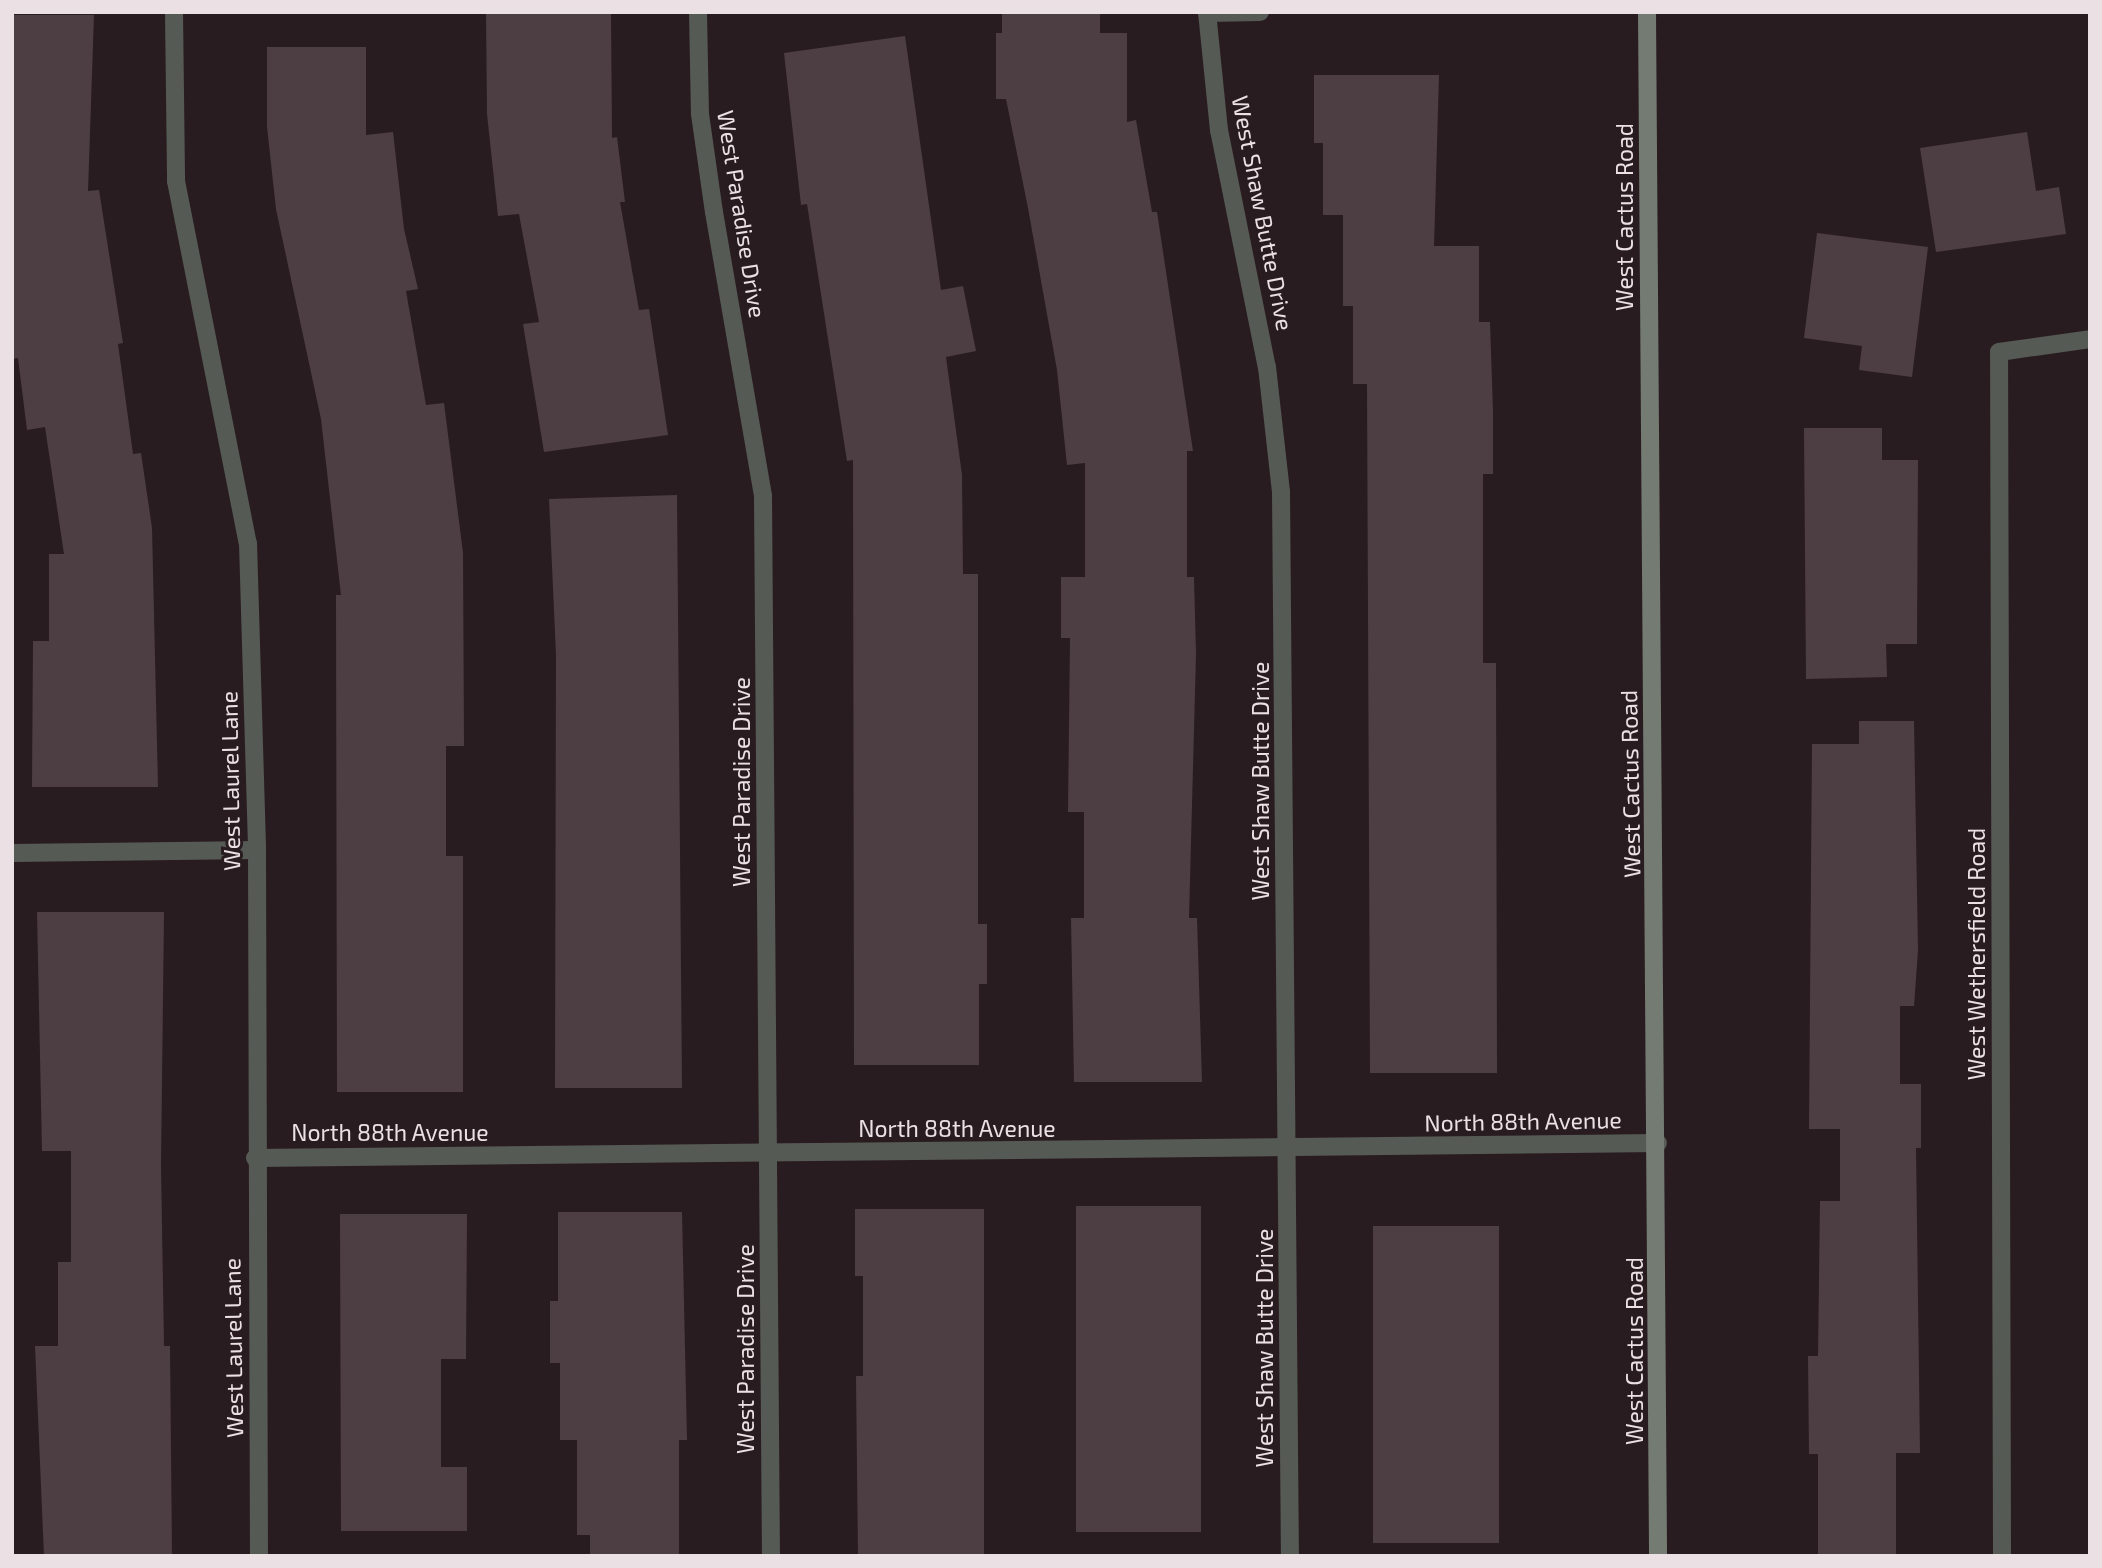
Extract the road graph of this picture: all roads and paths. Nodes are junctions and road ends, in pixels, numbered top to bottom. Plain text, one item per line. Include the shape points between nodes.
1 (174, 12) edge
2 (698, 12) edge
3 (1259, 12) edge
4 (1647, 12) edge
5 (1208, 13) edge
6 (2090, 339) edge
7 (257, 850) junction
8 (12, 853) edge
9 (1658, 1143) junction
10 (1287, 1151) junction
11 (768, 1154) junction
12 (256, 1158) junction
13 (259, 1556) edge
14 (772, 1556) edge
15 (1290, 1556) edge
16 (1658, 1556) edge
17 (2003, 1556) edge

1 - 7 street, West Laurel Lane via 176,181 248,543
2 - 11 street, West Paradise Drive via 707,163 763,496
3 - 5 street
4 - 9 main road, West Cactus Road
5 - 10 street, West Shaw Butte Drive via 1219,130 1267,367 1281,492
6 - 17 street, West Wethersfield Road via 1999,352
7 - 8 street
7 - 12 street, West Laurel Lane
9 - 10 street, North 88th Avenue
9 - 16 main road, West Cactus Road
10 - 11 street, North 88th Avenue
10 - 15 street, West Shaw Butte Drive
11 - 12 street, North 88th Avenue
11 - 14 street, West Paradise Drive
12 - 13 street, West Laurel Lane

